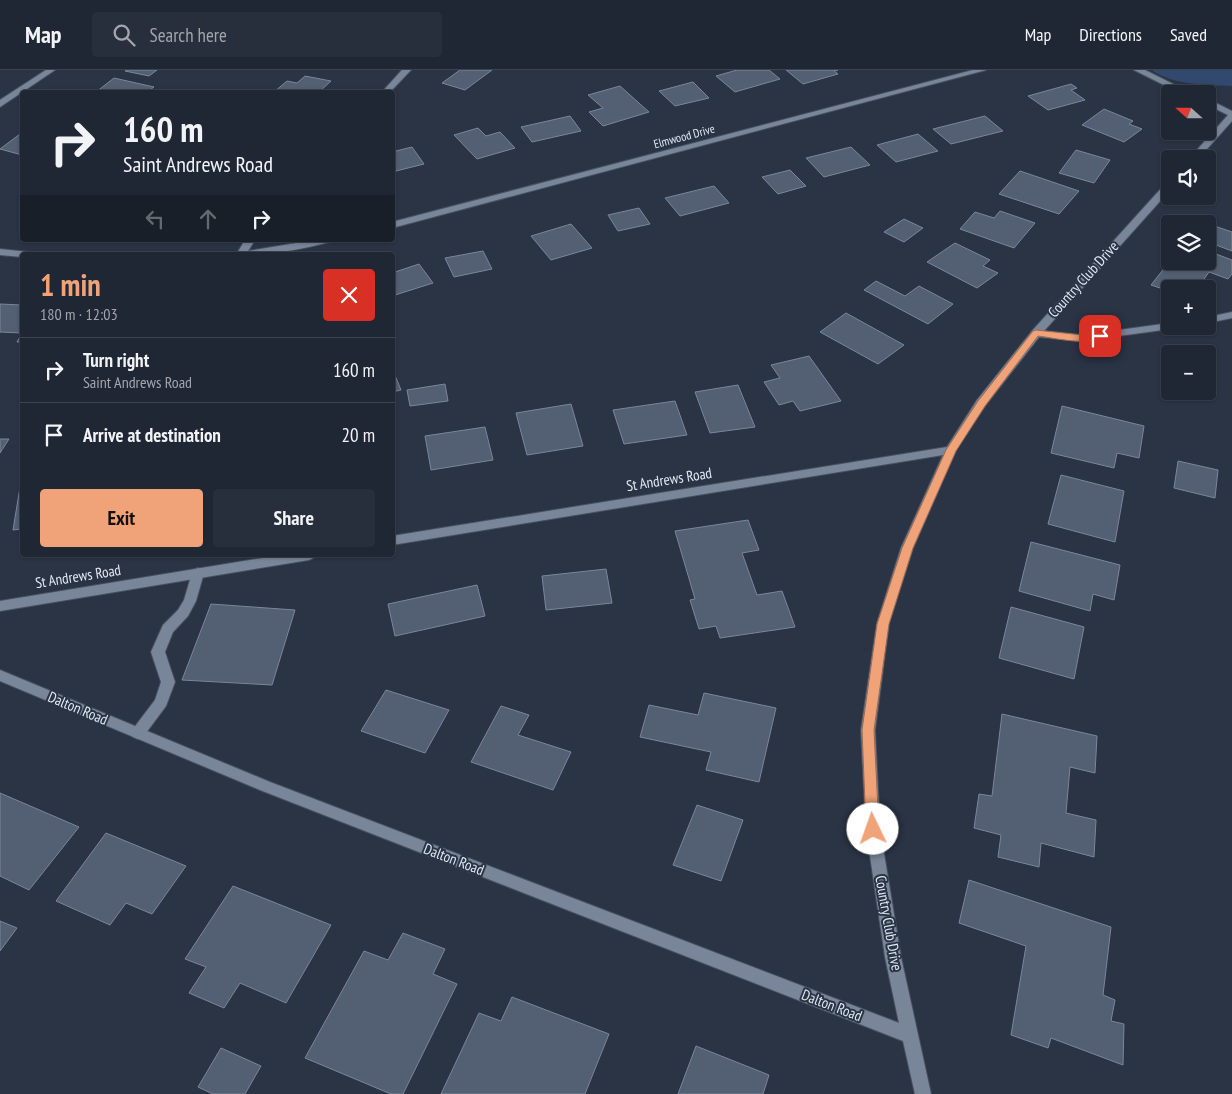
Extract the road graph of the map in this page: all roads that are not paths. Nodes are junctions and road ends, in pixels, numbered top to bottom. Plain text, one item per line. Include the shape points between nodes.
1 (51, 70) edge
2 (407, 70) edge
3 (982, 70) edge
4 (1138, 70) edge
5 (1170, 85) edge
6 (21, 90) edge
7 (388, 90) edge
8 (20, 91) edge
9 (0, 104) edge
10 (1216, 106) edge
11 (1232, 115) edge
12 (1201, 150) edge
13 (1161, 194) edge
14 (395, 224) edge
15 (318, 242) edge
16 (0, 252) edge
17 (262, 252) edge
18 (20, 254) edge
19 (1232, 316) edge
20 (1216, 319) edge
21 (1161, 327) edge
22 (1036, 333) junction
23 (951, 450) junction
24 (395, 541) edge
25 (297, 557) edge
26 (198, 573) junction
27 (0, 606) edge
28 (0, 675) edge
29 (138, 733) junction
30 (911, 1036) junction
31 (923, 1094) edge

1 - 6 street
2 - 7 street
3 - 14 street, Elmwood Drive
4 - 5 street
8 - 9 street
10 - 11 street
11 - 12 street
13 - 22 street, Country Club Drive
15 - 17 street
16 - 18 street
19 - 20 street
21 - 22 street via 1082,338
22 - 23 street, Country Club Drive via 981,403
23 - 24 street, St Andrews Road
23 - 30 street, Country Club Drive via 908,548 883,624 868,730 873,829 893,957
25 - 26 street, St Andrews Road
26 - 27 street, St Andrews Road
26 - 29 street via 190,601 168,629 158,652 168,682 161,702
28 - 29 street, Dalton Road
29 - 30 street, Dalton Road via 265,786
30 - 31 street, Country Club Drive

